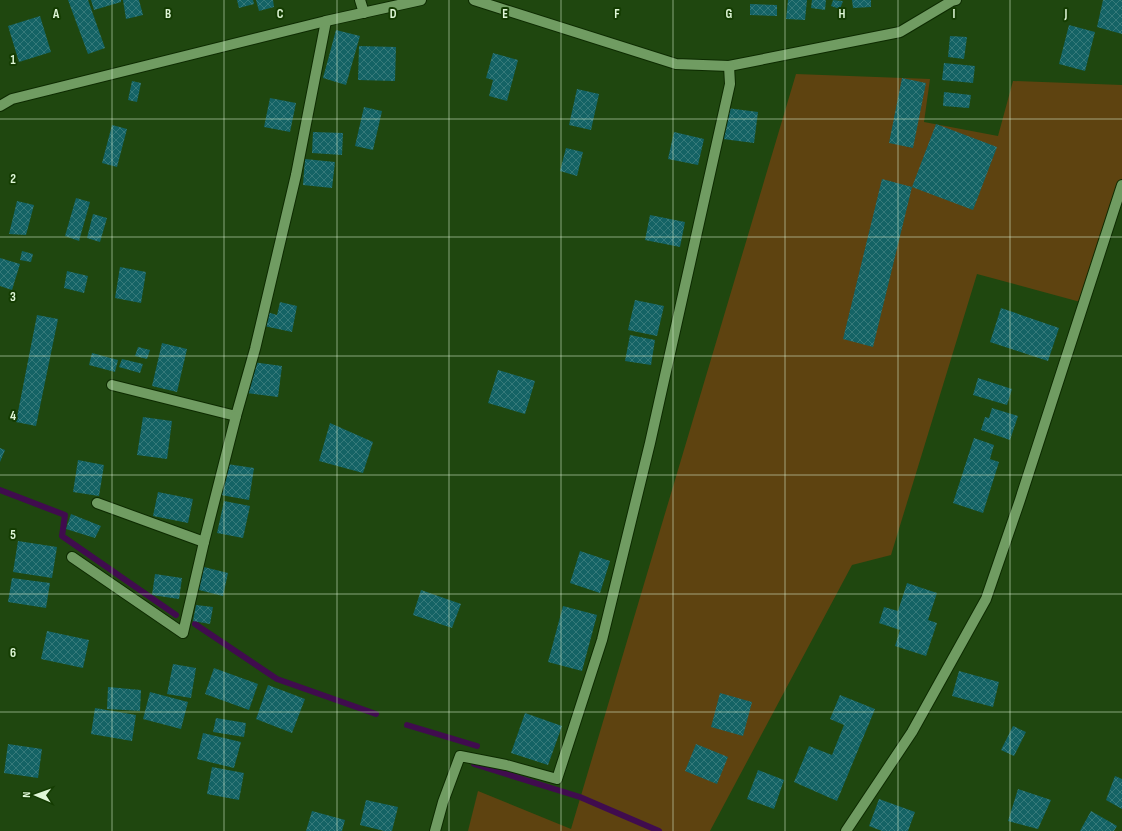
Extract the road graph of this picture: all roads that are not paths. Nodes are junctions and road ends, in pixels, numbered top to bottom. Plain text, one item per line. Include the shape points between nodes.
1 (360, 0) edge
2 (421, 0) edge
3 (474, 0) edge
4 (956, 0) edge
5 (364, 13) junction
6 (326, 21) junction
7 (729, 66) junction
8 (0, 106) edge
9 (1122, 185) edge
10 (112, 385) dead end
11 (236, 416) junction
12 (97, 503) dead end
13 (204, 542) junction
14 (72, 557) dead end
15 (435, 831) edge
16 (846, 831) edge

1 - 5 street
2 - 5 street
3 - 7 street via 676,64
4 - 7 street via 900,32
5 - 6 street
6 - 8 street via 12,99
6 - 11 street via 296,176 255,350
7 - 15 street via 730,84 650,443 602,640 557,779 460,756
9 - 16 street via 986,599 912,732
10 - 11 street
11 - 13 street
12 - 13 street
13 - 14 street via 183,633

